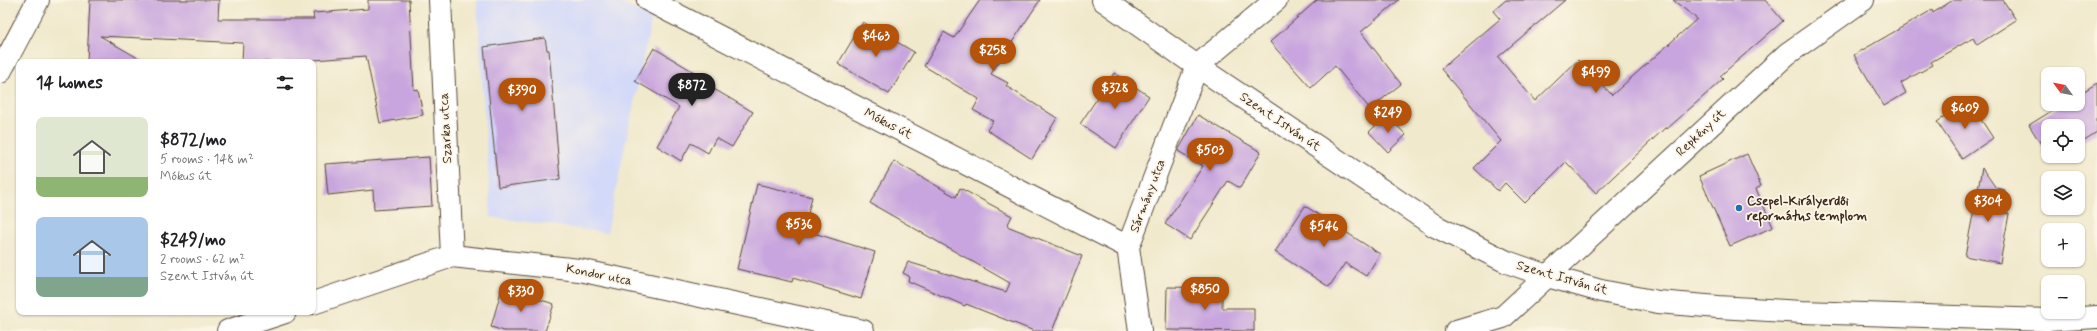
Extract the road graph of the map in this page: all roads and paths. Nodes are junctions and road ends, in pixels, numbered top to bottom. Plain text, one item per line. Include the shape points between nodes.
1 (38, 0) edge
2 (440, 0) edge
3 (648, 0) edge
4 (1103, 0) edge
5 (1276, 0) edge
6 (1855, 1) edge
7 (1197, 66) junction
8 (0, 72) edge
9 (1128, 247) junction
10 (452, 256) junction
11 (1547, 276) junction
12 (316, 302) edge
13 (276, 315) edge
14 (2097, 317) edge
15 (228, 331) edge
16 (863, 331) edge
17 (1140, 331) edge
18 (1456, 331) edge

1 - 8 street
2 - 10 street, Szarka utca
3 - 9 street, Mókus út
4 - 7 street, Szent István út
5 - 7 street
6 - 11 street, Repkény út via 1787,54
7 - 9 street, Sármány utca
7 - 11 street, Szent István út via 1435,226 1507,262
9 - 17 street, Sármány utca
10 - 12 street, Kondor utca
10 - 16 street, Kondor utca via 579,270
11 - 14 street, Szent István út via 1651,301 1718,307 2047,320
11 - 18 street via 1504,317
13 - 15 street

